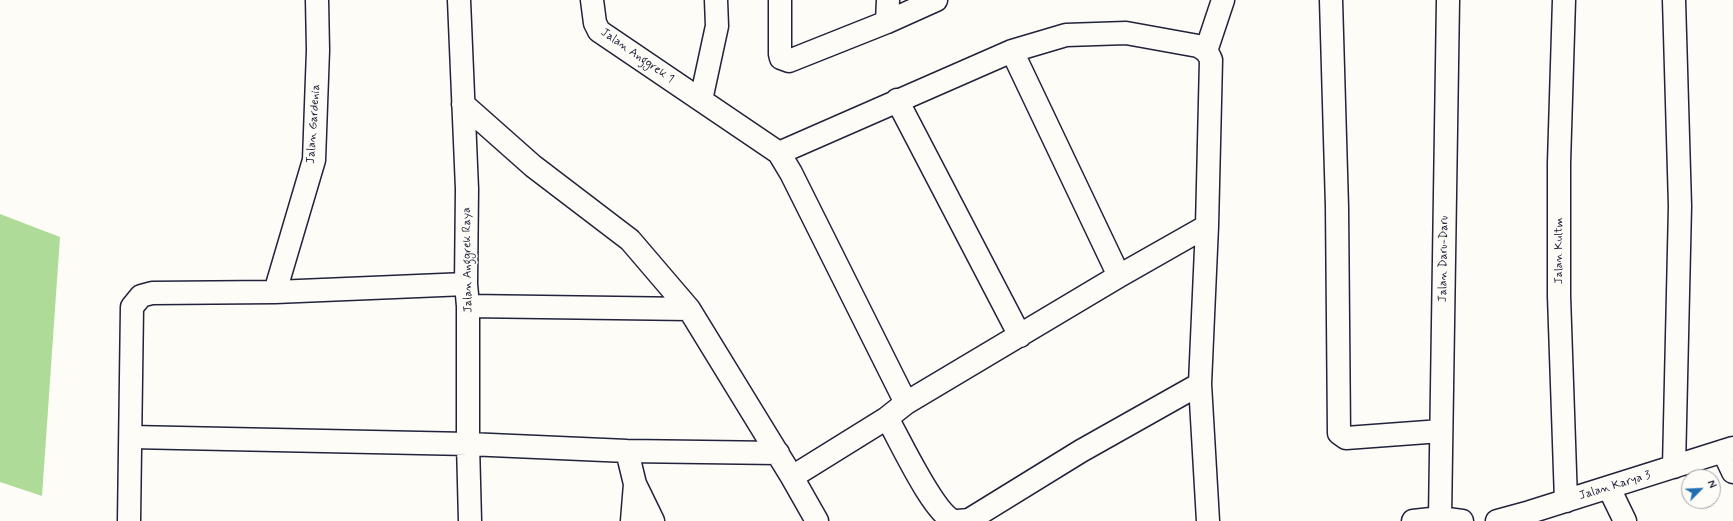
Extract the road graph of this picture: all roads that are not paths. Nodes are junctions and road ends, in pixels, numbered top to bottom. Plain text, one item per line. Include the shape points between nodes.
1 (317, 0) edge
2 (459, 0) edge
3 (592, 0) edge
4 (716, 0) edge
5 (780, 0) edge
6 (888, 0) edge
7 (936, 0) edge
8 (1223, 0) edge
9 (1331, 0) edge
10 (1448, 0) edge
11 (1564, 0) edge
12 (1674, 0) edge
13 (887, 22) junction
14 (1012, 51) junction
15 (1206, 51) junction
16 (701, 100) junction
17 (897, 100) junction
18 (463, 104) junction
19 (779, 153) junction
20 (1207, 226) junction
21 (1119, 276) junction
22 (466, 284) junction
23 (275, 292) junction
24 (468, 306) junction
25 (689, 309) junction
26 (1020, 336) junction
27 (1200, 384) junction
28 (906, 403) junction
29 (887, 418) junction
30 (1441, 431) junction
31 (131, 437) junction
32 (468, 444) junction
33 (1728, 449) edge
34 (627, 451) junction
35 (778, 453) junction
36 (1674, 467) junction
37 (1733, 472) edge
38 (792, 477) junction
39 (635, 484) junction
40 (1609, 488) junction
41 (1566, 501) junction
42 (1440, 518) junction
43 (128, 521) edge
44 (470, 521) edge
45 (632, 521) edge
46 (653, 521) edge
47 (817, 521) edge
48 (954, 521) edge
49 (958, 521) edge
50 (1208, 521) edge
51 (1413, 521) edge
52 (1462, 521) edge
53 (1498, 521) edge
54 (1625, 521) edge

1 - 23 street, Jalan Gardenia via 314,160
2 - 18 street, Jalan Anggrek Raya
3 - 16 street, Jalan Anggrek 1 via 595,23 599,31
4 - 16 street via 717,26
5 - 13 street via 780,54 781,58 789,61
6 - 13 street
7 - 13 street
8 - 15 street
9 - 30 street via 1337,207 1339,433 1346,438
10 - 30 street, Jalan Daru-Daru
11 - 41 street, Jalan Kultm via 1559,163 1559,296
12 - 36 street via 1680,206
14 - 15 street via 1066,35 1126,33 1198,46
14 - 17 street
14 - 21 street
15 - 20 street via 1211,60
16 - 19 street, Jalan Anggrek 1
17 - 19 street
17 - 26 street
18 - 22 street, Jalan Anggrek Raya via 467,189
18 - 25 street via 533,166 630,240
19 - 28 street
20 - 21 street
20 - 27 street
21 - 26 street
22 - 23 street
22 - 24 street, Jalan Anggrek Raya
23 - 31 street via 152,293 136,300 132,307
24 - 25 street
24 - 32 street, Jalan Anggrek Raya
25 - 35 street
26 - 28 street
27 - 49 street via 1081,451 969,520
27 - 50 street
28 - 29 street
29 - 38 street
29 - 48 street via 931,498 948,518
30 - 42 street, Jalan Daru-Daru
31 - 32 street
31 - 43 street
32 - 34 street
32 - 44 street, Jalan Anggrek Raya
33 - 36 street, Jalan Karya 3
33 - 37 street
34 - 35 street
34 - 39 street
35 - 38 street
36 - 40 street, Jalan Karya 3
38 - 47 street
39 - 45 street
39 - 46 street
40 - 41 street, Jalan Karya 3
40 - 54 street
41 - 53 street, Jalan Karya 3
42 - 51 street
42 - 52 street

